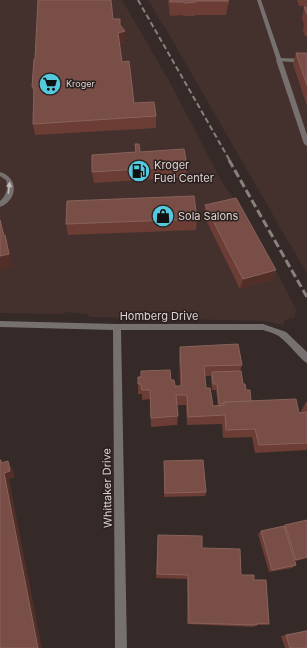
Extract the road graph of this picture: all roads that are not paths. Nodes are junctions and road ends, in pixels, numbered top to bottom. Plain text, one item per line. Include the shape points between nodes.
1 (259, 0) edge
2 (279, 60) junction
3 (307, 61) edge
4 (307, 144) edge
5 (0, 174) edge
6 (0, 205) edge
7 (0, 324) edge
8 (117, 328) junction
9 (307, 359) edge
10 (121, 648) edge

1 - 2 street
2 - 3 street
2 - 4 street
6 -> 5 street via 8,198 11,184 10,179
7 - 8 street, Homberg Drive
8 - 9 street, Homberg Drive via 263,328 283,334
8 - 10 street, Whittaker Drive

